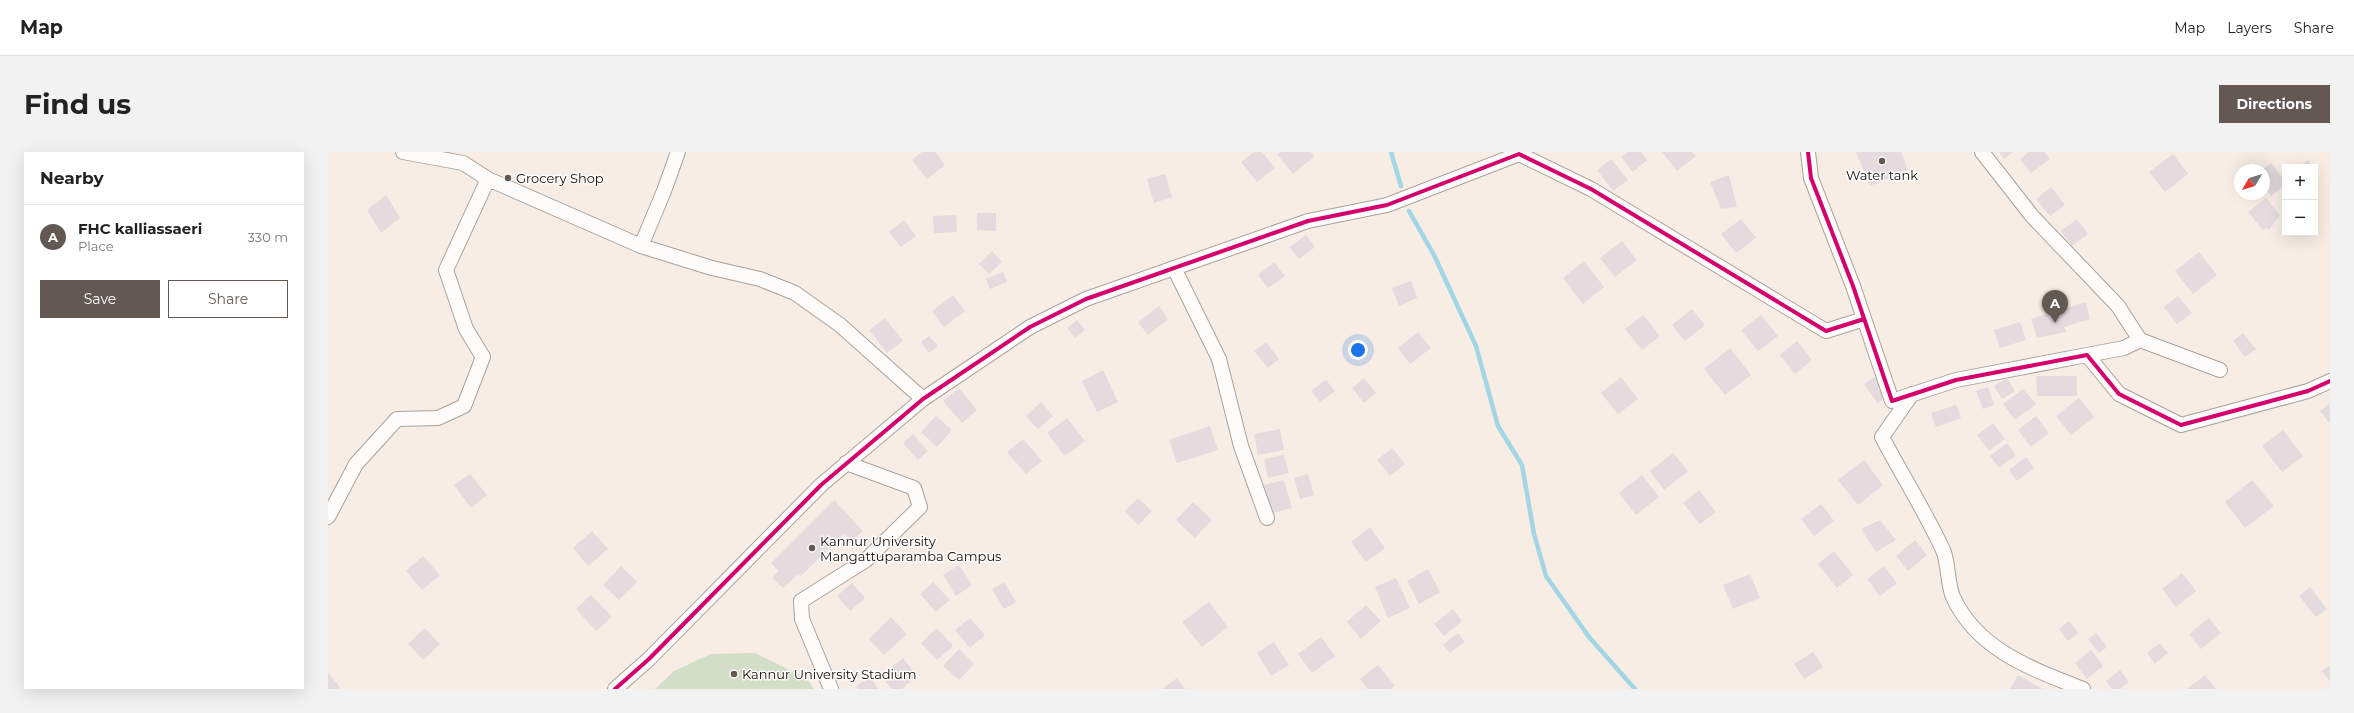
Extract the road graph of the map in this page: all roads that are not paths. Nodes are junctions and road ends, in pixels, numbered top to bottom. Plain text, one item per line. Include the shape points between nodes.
1 (403, 152) edge
2 (678, 152) edge
3 (1808, 152) edge
4 (1982, 152) edge
5 (1519, 153) edge
6 (488, 179) junction
7 (641, 246) junction
8 (1174, 268) junction
9 (1864, 319) junction
10 (2140, 340) junction
11 (2087, 356) junction
12 (2220, 370) dead end
13 (2330, 381) edge
14 (1912, 394) junction
15 (923, 399) junction
16 (846, 463) junction
17 (328, 517) edge
18 (1267, 518) dead end
19 (615, 689) edge
20 (831, 689) edge
21 (2083, 689) edge

1 - 6 street via 463,163
2 - 7 street
3 - 9 street via 1811,178
4 - 10 street via 2032,216 2118,306
5 - 8 street via 1387,205 1308,221
5 - 9 street via 1591,189 1826,331
6 - 7 street
6 - 17 street via 446,270 466,329 484,357 464,406 438,418 397,418 356,464
7 - 15 street via 712,268 760,279 795,293 840,326
8 - 15 street via 1086,299 1024,331
8 - 18 street via 1219,359 1241,446
9 - 14 street via 1892,401
10 - 11 street via 2124,348
10 - 12 street
11 - 13 street via 2119,394 2181,425 2308,391
11 - 14 street via 1956,380
14 - 21 street via 1882,437 1943,551 1952,595 1958,607 1977,631 2000,652 2020,664
15 - 16 street
16 - 19 street via 821,485 649,659
16 - 20 street via 914,488 920,506 866,560 801,601 802,619

